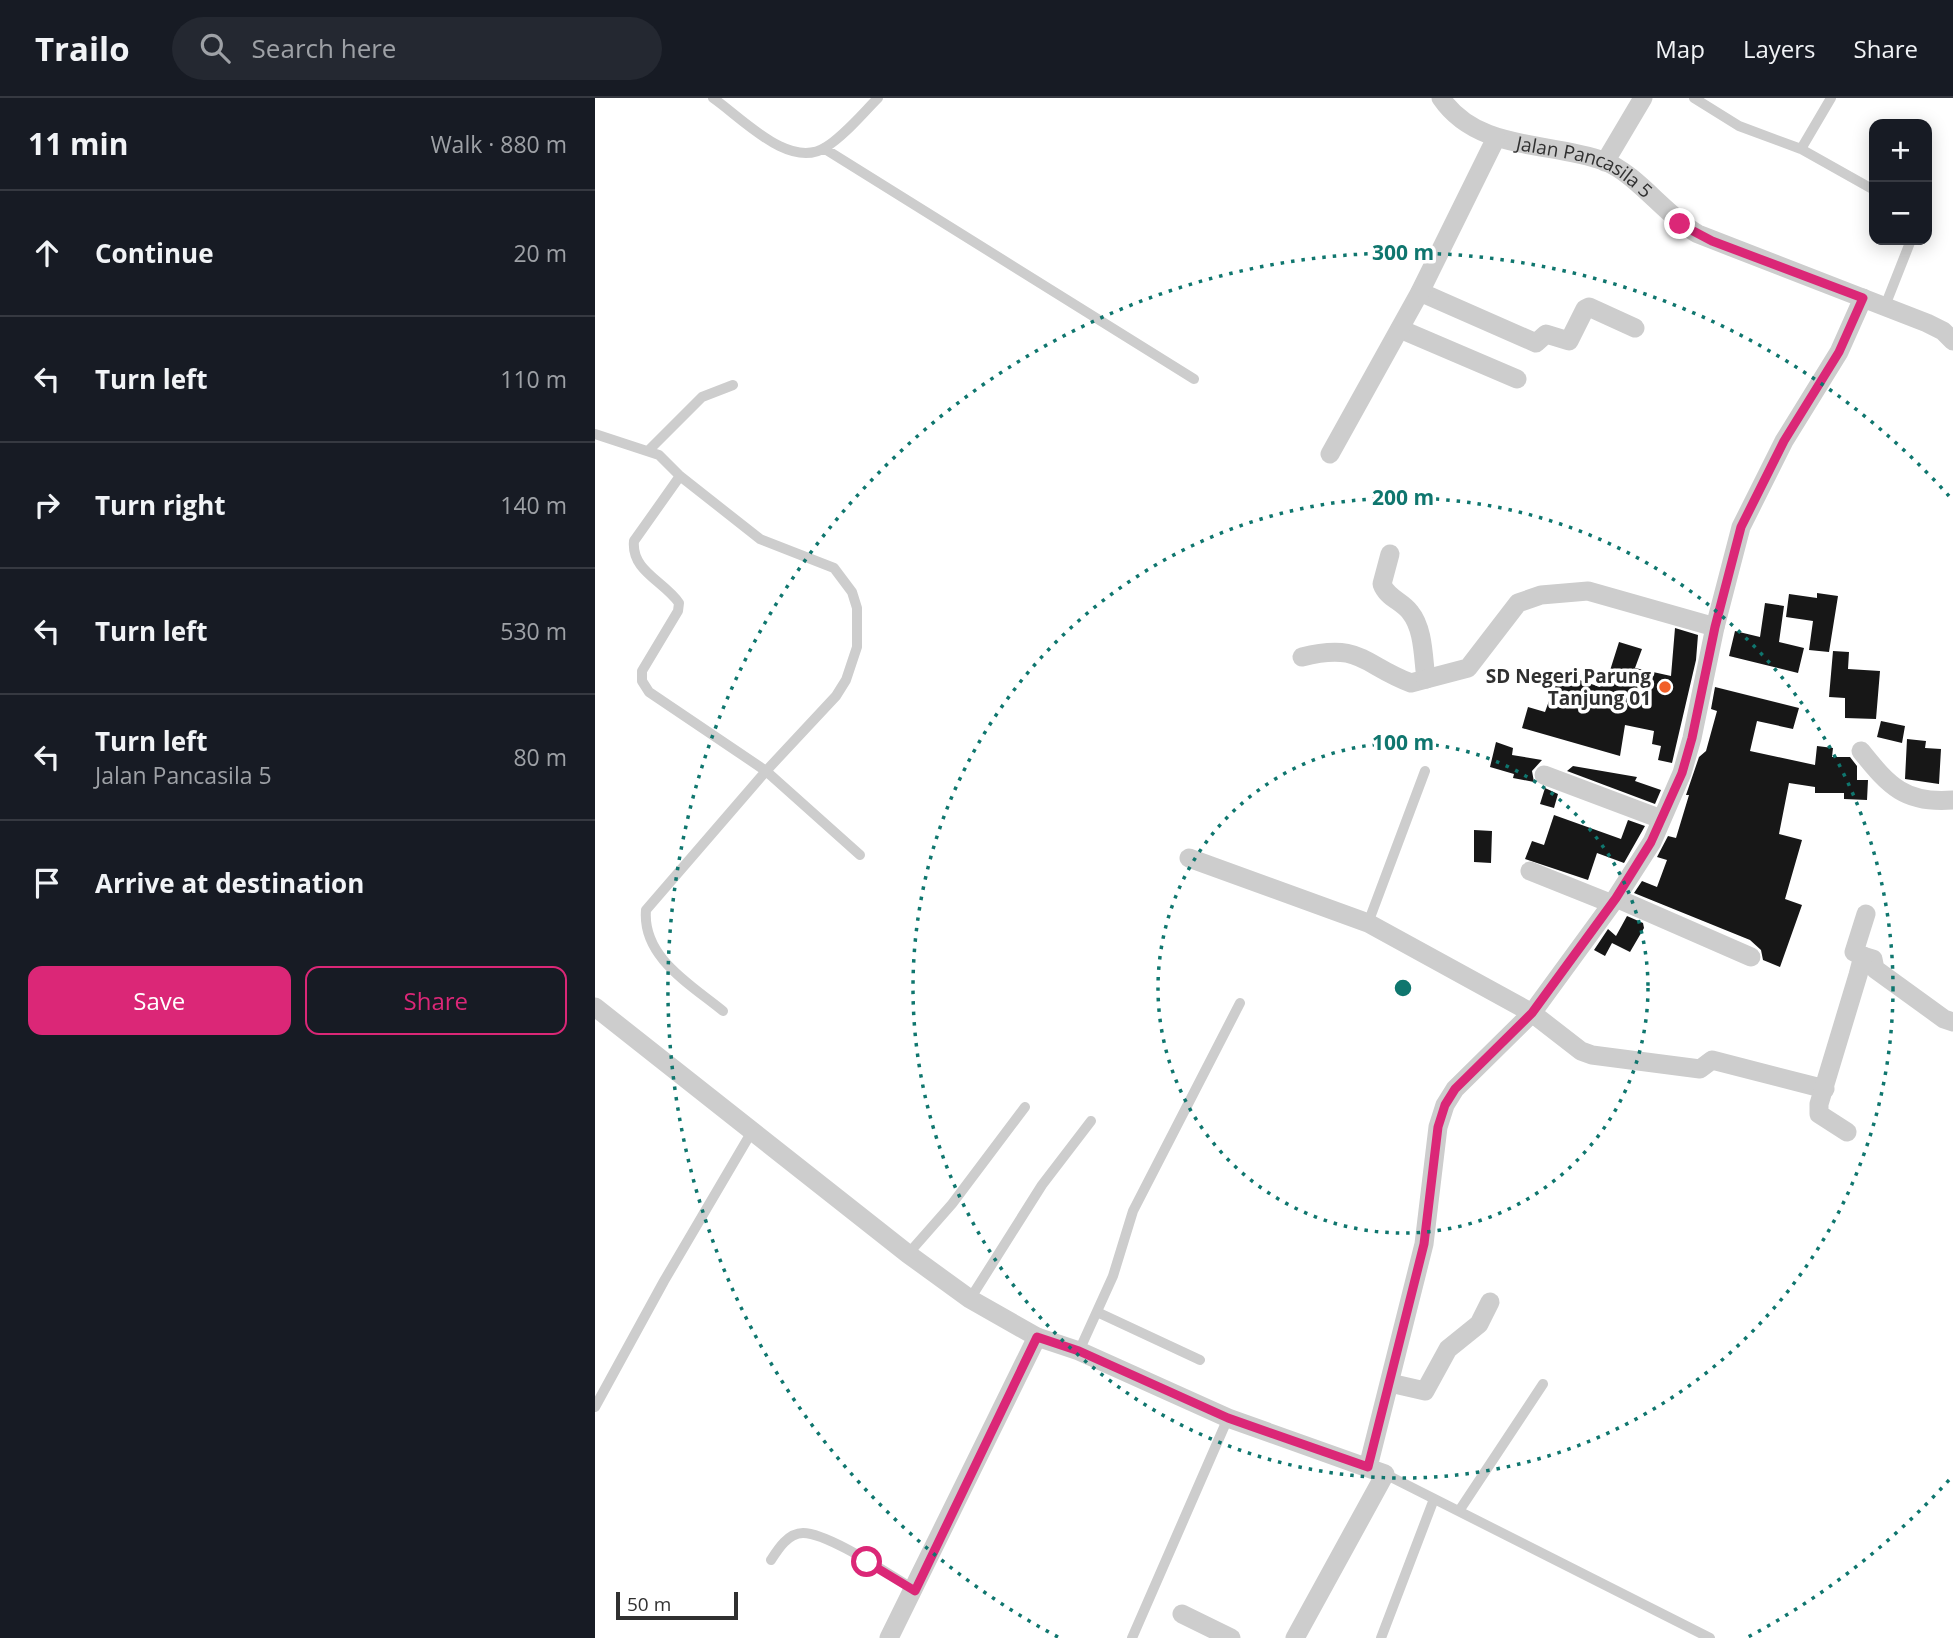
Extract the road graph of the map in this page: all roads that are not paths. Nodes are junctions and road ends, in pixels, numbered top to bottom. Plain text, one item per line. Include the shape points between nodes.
1 (713, 98) edge
2 (878, 98) edge
3 (1441, 98) edge
4 (1643, 98) edge
5 (1694, 98) edge
6 (1831, 98) edge
7 (1496, 138) junction
8 (825, 149) junction
9 (1801, 149) junction
10 (1605, 162) junction
11 (1869, 187) edge
12 (1909, 245) edge
13 (1420, 292) junction
14 (1863, 298) junction
15 (1885, 306) junction
16 (1635, 328) dead end
17 (1400, 329) junction
18 (1950, 331) edge
19 (1194, 379) dead end
20 (1517, 379) dead end
21 (733, 385) dead end
22 (595, 434) edge
23 (648, 451) junction
24 (1330, 454) dead end
25 (680, 476) junction
26 (1390, 554) dead end
27 (1715, 627) junction
28 (1302, 657) dead end
29 (1426, 679) junction
30 (1861, 751) dead end
31 (766, 771) junction
32 (1425, 771) dead end
33 (1544, 775) dead end
34 (1953, 800) edge
35 (1661, 819) junction
36 (860, 855) dead end
37 (1189, 858) dead end
38 (1530, 871) dead end
39 (1613, 901) junction
40 (1866, 914) dead end
41 (1368, 923) junction
42 (1863, 956) junction
43 (1751, 957) dead end
44 (1240, 1003) dead end
45 (595, 1007) edge
46 (723, 1011) dead end
47 (1532, 1013) junction
48 (1953, 1022) edge
49 (1825, 1089) junction
50 (1025, 1107) dead end
51 (1091, 1121) dead end
52 (1847, 1132) dead end
53 (751, 1133) junction
54 (908, 1254) junction
55 (970, 1299) junction
56 (1490, 1302) dead end
57 (1097, 1312) junction
58 (1037, 1337) junction
59 (1079, 1351) junction
60 (1200, 1360) dead end
61 (1390, 1383) junction
62 (1543, 1384) dead end
63 (595, 1407) edge
64 (1228, 1418) junction
65 (1376, 1470) junction
66 (1434, 1499) junction
67 (1459, 1511) junction
68 (771, 1560) dead end
69 (915, 1591) junction
70 (1182, 1614) dead end
71 (889, 1638) edge
72 (1132, 1638) edge
73 (1231, 1638) edge
74 (1295, 1638) edge
75 (1381, 1638) edge
76 (1708, 1638) edge

1 - 8 lane via 785,151 800,155
2 - 8 lane
3 - 7 street, Jalan Pancasila 5 via 1458,117
4 - 10 street
5 - 9 lane via 1739,126
6 - 9 lane
7 - 10 street, Jalan Pancasila 5
7 - 13 street
8 - 19 lane
9 - 11 lane
10 - 14 street, Jalan Pancasila 5 via 1698,234
12 - 15 lane
13 - 16 street via 1535,343 1546,334 1569,341 1590,307
13 - 17 street
14 - 15 street, Jalan Pancasila 5
14 - 27 street via 1839,352 1784,441 1741,527
15 - 18 street, Jalan Pancasila 5
17 - 20 street
17 - 24 street
21 - 23 lane via 702,397
22 - 23 lane
23 - 25 lane via 659,455
25 - 31 lane via 635,541 633,551 637,563 679,603 640,677 649,692
25 - 31 lane via 760,539 834,568 852,592 857,647 846,680
26 - 29 street via 1382,584 1411,612 1419,631
27 - 29 street via 1588,591 1541,595 1518,603 1468,668
27 - 35 street via 1692,738
28 - 29 street via 1346,652 1411,683
30 - 34 street via 1888,781 1915,799
31 - 36 lane
31 - 46 lane via 646,910 645,925 663,962
32 - 41 lane
33 - 35 street
35 - 39 street
37 - 41 street
38 - 39 street
39 - 43 street
39 - 47 street
40 - 42 street via 1854,952
41 - 47 street
42 - 48 street
42 - 49 street
44 - 57 lane via 1133,1211
45 - 53 street via 639,1038
47 - 49 street via 1581,1051 1593,1055 1700,1069 1712,1060
47 - 61 street via 1455,1089 1445,1105 1438,1127 1424,1244
49 - 52 street via 1819,1114
50 - 54 lane
51 - 55 lane via 1042,1185
53 - 54 street
53 - 63 lane
54 - 55 street
55 - 58 street
56 - 61 street via 1479,1324 1448,1349 1425,1391
57 - 59 lane
57 - 60 lane
58 - 59 street
58 - 69 street
59 - 64 street
61 - 65 street
62 - 67 lane
64 - 65 street
64 - 72 lane
65 - 66 lane
65 - 74 street
66 - 67 lane
66 - 75 lane
67 - 76 lane
68 - 69 lane via 791,1536 821,1537
69 - 71 street
70 - 73 street

